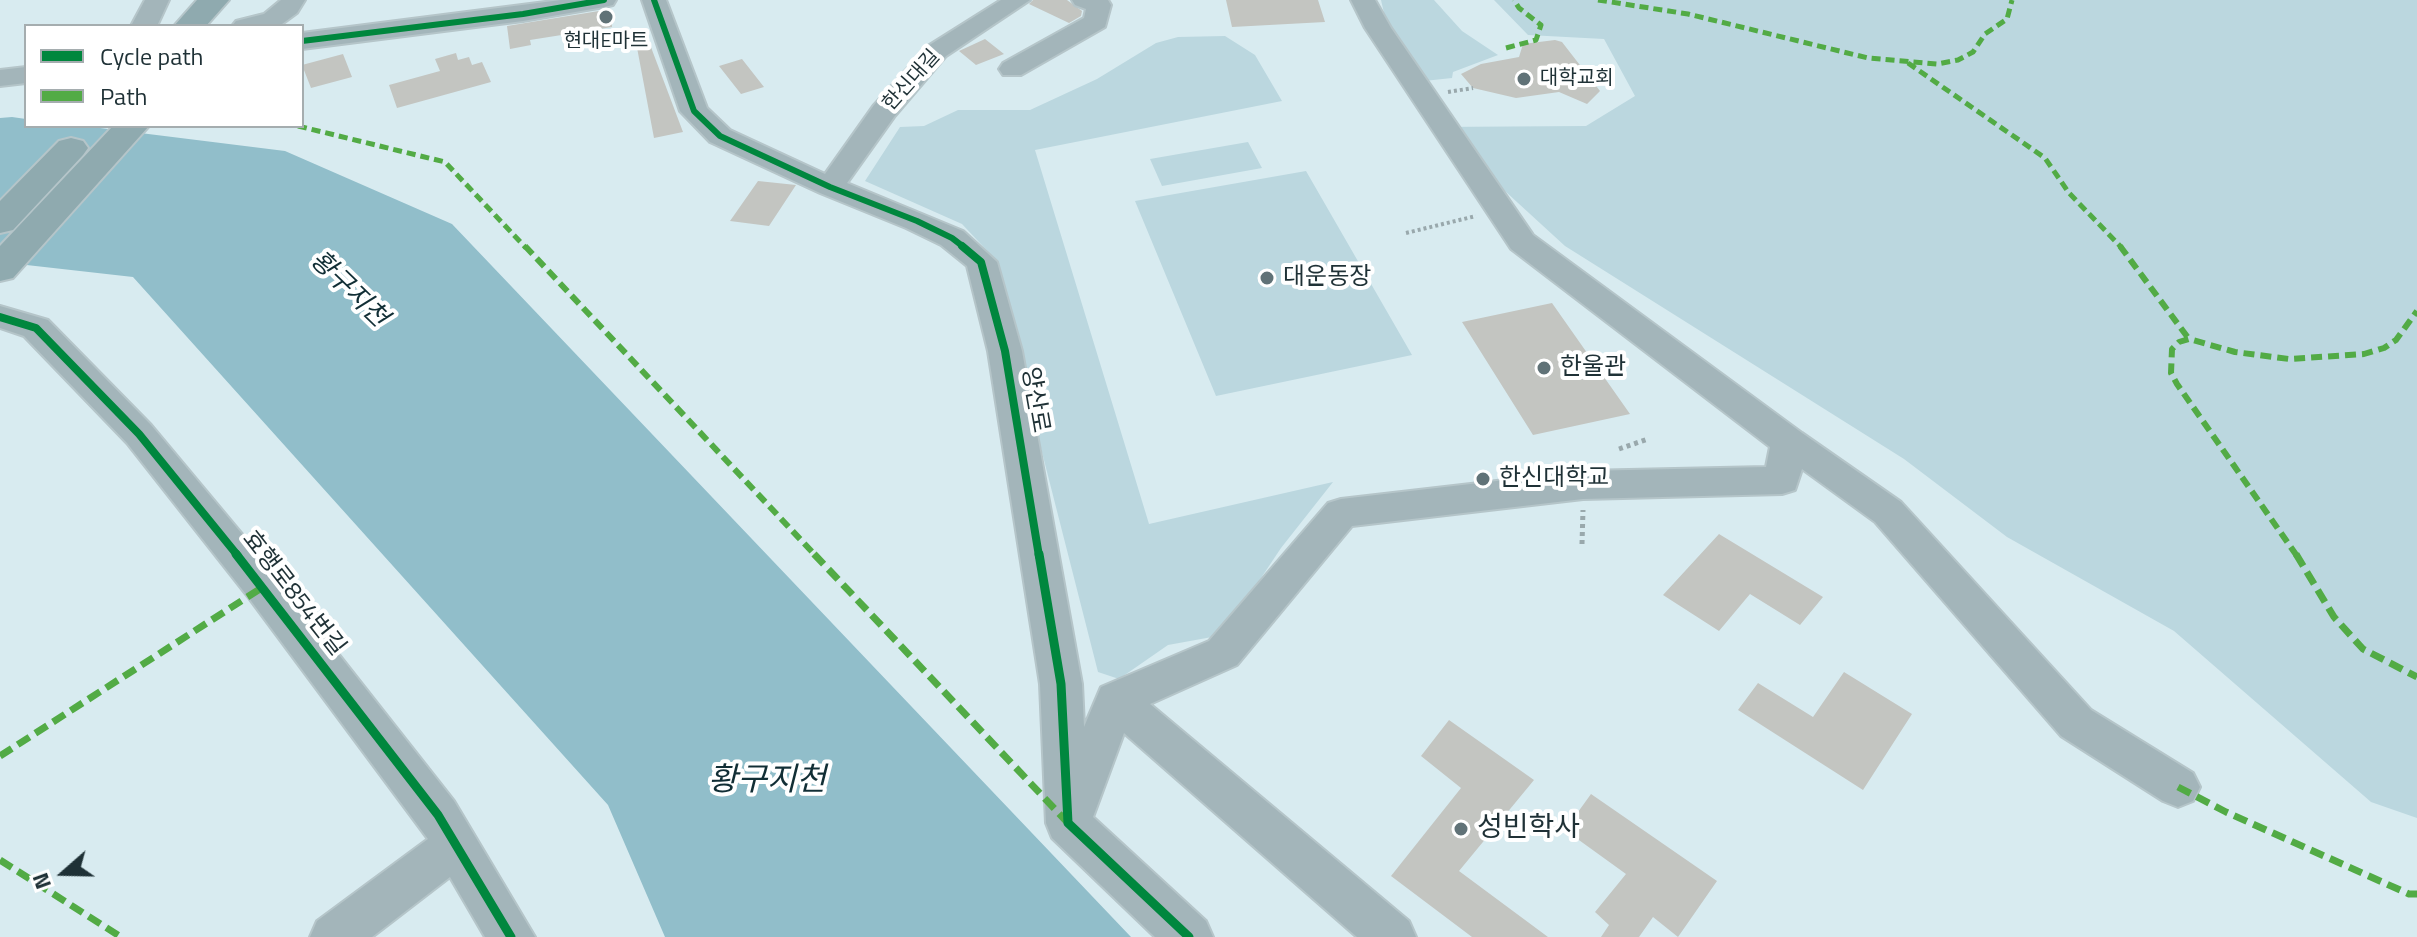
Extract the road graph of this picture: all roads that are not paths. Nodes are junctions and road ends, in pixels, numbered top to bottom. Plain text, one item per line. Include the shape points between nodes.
1 (157, 0) edge
2 (175, 0) edge
3 (293, 0) edge
4 (604, 0) edge
5 (654, 0) edge
6 (1018, 0) edge
7 (1084, 0) edge
8 (1363, 0) edge
9 (224, 13) edge
10 (145, 24) edge
11 (162, 24) edge
12 (304, 41) edge
13 (1012, 69) dead end
14 (24, 75) edge
15 (0, 78) edge
16 (91, 128) edge
17 (130, 128) edge
18 (830, 187) junction
19 (0, 222) edge
20 (0, 269) edge
21 (0, 317) edge
22 (1789, 442) junction
23 (1116, 700) junction
24 (2178, 787) dead end
25 (1068, 823) junction
26 (457, 844) junction
27 (334, 937) edge
28 (511, 937) edge
29 (1189, 937) edge
30 (1392, 937) edge

1 - 10 street
2 - 11 main road
3 - 9 street via 273,19
4 - 12 street
5 - 18 street, 양산로 via 694,111 744,150
6 - 18 street, 한신대길 via 937,51 884,111
7 - 13 street via 1099,5 1096,22
8 - 22 street via 1522,242
14 - 15 street
16 - 19 main road
17 - 20 main road
18 - 25 street, 양산로 via 929,226 981,262 1005,351 1061,684
21 - 26 street, 효행로854번길 via 36,328 139,434 263,587
22 - 23 street via 1782,480 1583,485 1341,513 1223,653
22 - 24 street via 1888,512 2076,723
23 - 25 street
23 - 30 street
25 - 29 street
26 - 27 street
26 - 28 street, 효행로854번길

